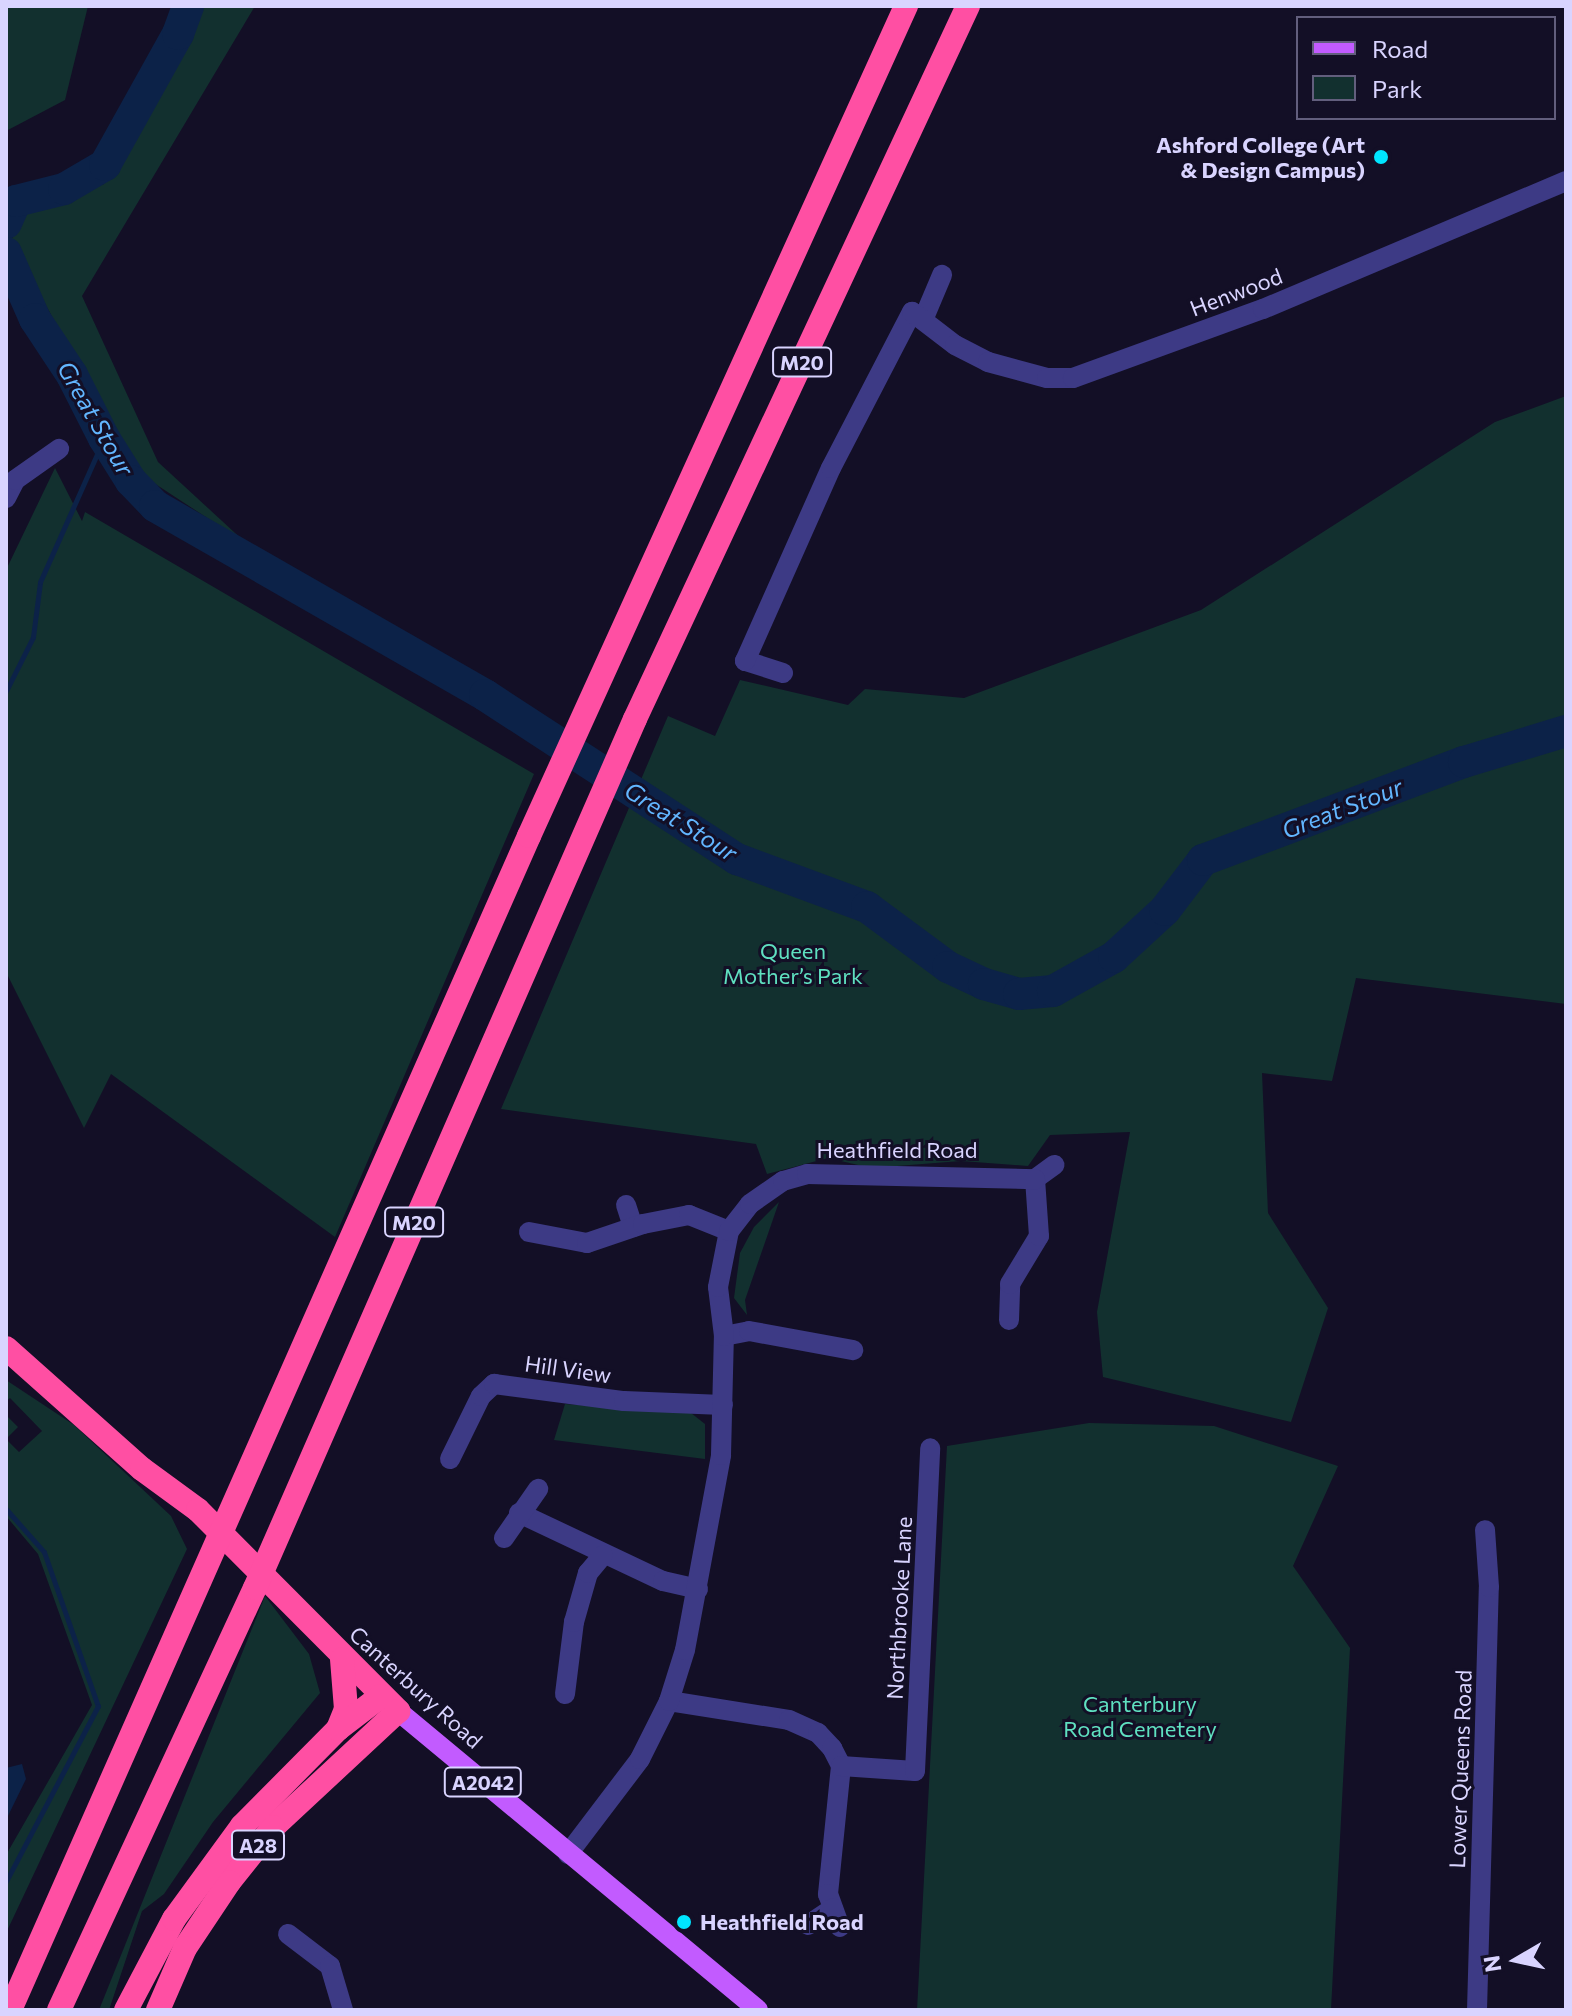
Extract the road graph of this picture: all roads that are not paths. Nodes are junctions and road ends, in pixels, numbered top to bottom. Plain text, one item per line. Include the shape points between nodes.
1 (906, 6) edge
2 (968, 6) edge
3 (1566, 181) edge
4 (942, 275) dead end
5 (923, 320) junction
6 (59, 449) dead end
7 (6, 498) edge
8 (783, 673) dead end
9 (1054, 1165) dead end
10 (1035, 1179) junction
11 (626, 1205) dead end
12 (633, 1227) junction
13 (729, 1231) junction
14 (529, 1232) dead end
15 (1009, 1320) dead end
16 (6, 1330) edge
17 (724, 1336) junction
18 (6, 1348) edge
19 (853, 1350) dead end
20 (723, 1405) junction
21 (930, 1448) dead end
22 (450, 1459) dead end
23 (163, 1481) junction
24 (538, 1489) dead end
25 (519, 1513) junction
26 (1485, 1530) dead end
27 (504, 1538) dead end
28 (603, 1555) junction
29 (698, 1589) junction
30 (342, 1659) junction
31 (565, 1694) dead end
32 (669, 1701) junction
33 (390, 1703) junction
34 (338, 1729) junction
35 (841, 1766) junction
36 (568, 1854) junction
37 (808, 1925) dead end
38 (288, 1934) dead end
39 (10, 2010) edge
40 (59, 2010) edge
41 (126, 2010) edge
42 (158, 2010) edge
43 (343, 2010) edge
44 (758, 2010) edge
45 (1477, 2010) edge

1 - 39 highway, M20 via 529,836
2 - 40 highway, M20 via 635,719 255,1588
3 - 5 street, Henwood via 1263,309 1073,378 1047,378 988,362
4 - 5 street
5 - 8 street via 912,312 831,468 745,661
6 - 7 street via 15,480
9 - 10 street
10 - 13 street, Heathfield Road via 807,1174 783,1181 750,1204
10 - 15 street via 1039,1236 1010,1284
11 - 12 street
12 - 13 street via 689,1215
12 - 14 street via 587,1243
13 - 17 street, Heathfield Road via 718,1287
16 - 23 highway, Canterbury Road via 151,1460
17 - 19 street via 749,1331
17 - 20 street, Heathfield Road
18 - 23 highway, Canterbury Road via 142,1469
20 - 22 street, Hill View via 624,1401 494,1384 481,1396
20 - 29 street, Heathfield Road
21 - 35 street, Northbrooke Lane via 915,1771
23 - 30 highway, Canterbury Road via 291,1600
24 - 25 street
25 - 27 street
25 - 28 street
26 - 45 street, Lower Queens Road via 1489,1587
28 - 29 street via 663,1581
28 - 31 street via 584,1585
29 - 32 street, Heathfield Road
30 - 33 highway, Canterbury Road
30 - 34 highway via 346,1698
32 - 35 street via 789,1720 818,1733
32 - 36 street, Heathfield Road via 640,1759
33 - 34 highway, A28
33 - 36 main road, Canterbury Road / A2042
33 - 42 highway, A28 via 238,1871 185,1948
34 - 41 highway, A28 via 242,1826 174,1919
35 - 37 street via 828,1854 836,1918
36 - 44 main road, Canterbury Road / A2042
38 - 43 street via 330,1966

